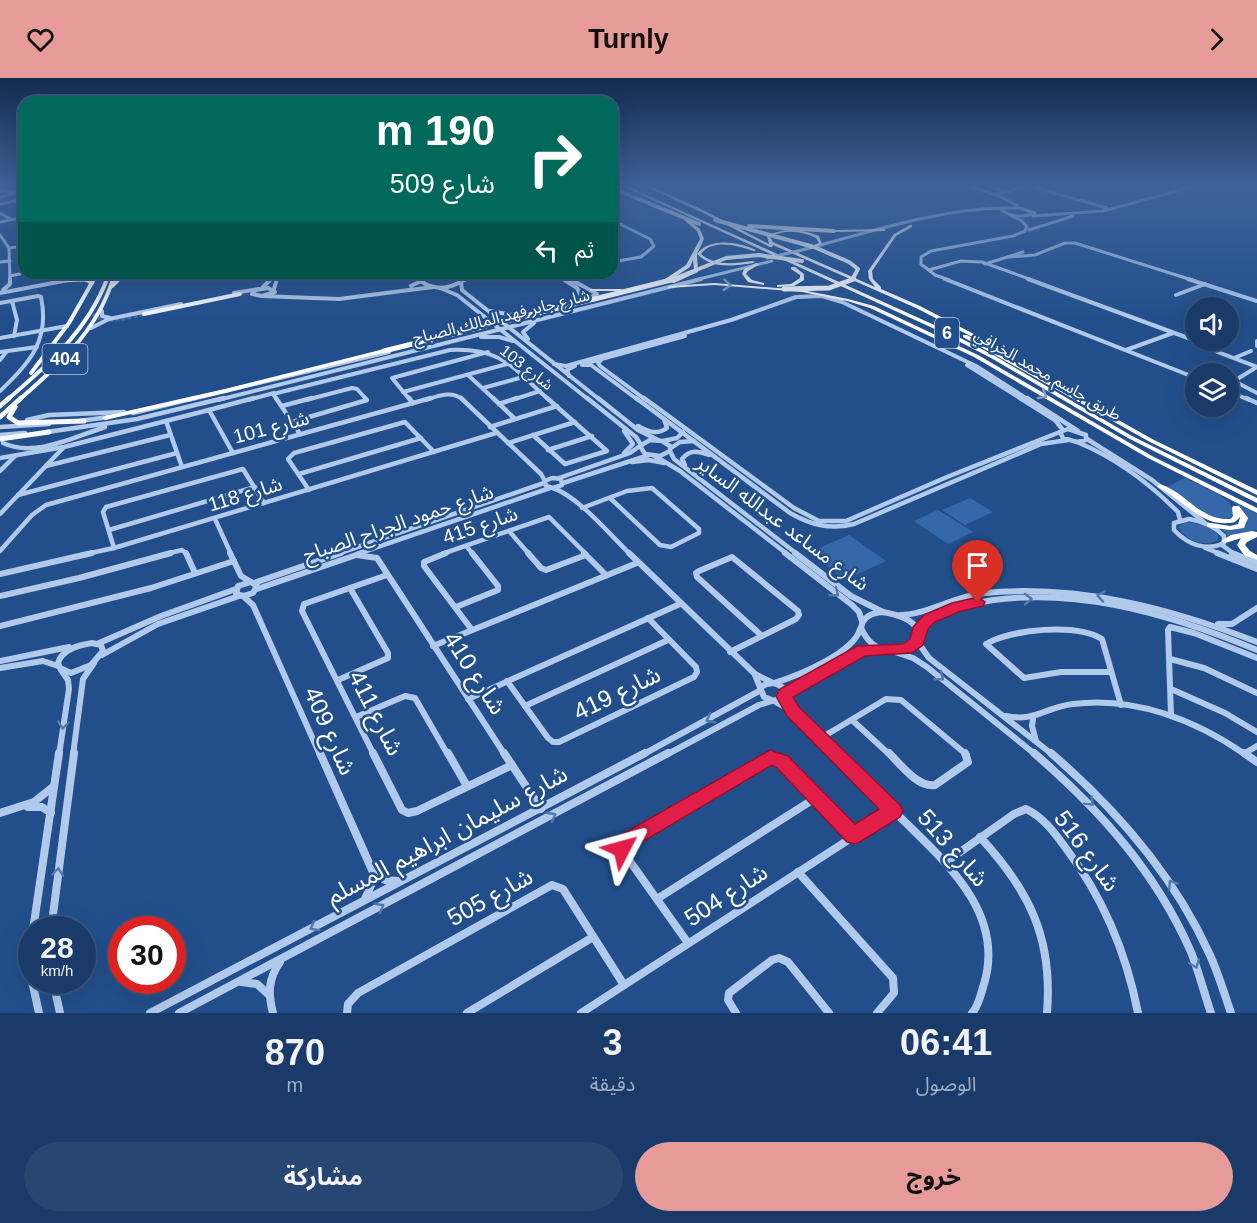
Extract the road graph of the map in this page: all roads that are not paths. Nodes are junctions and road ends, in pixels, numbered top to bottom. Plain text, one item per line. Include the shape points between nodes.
1 (629, 231) edge
2 (700, 231) edge
3 (710, 231) edge
4 (713, 231) edge
5 (715, 231) edge
6 (717, 231) edge
7 (730, 231) edge
8 (738, 231) edge
9 (754, 231) edge
10 (827, 231) edge
11 (852, 231) edge
12 (881, 231) edge
13 (892, 231) edge
14 (904, 231) edge
15 (1025, 231) edge
16 (1028, 231) edge
17 (0, 235) edge
18 (722, 236) junction
19 (699, 245) junction
20 (18, 247) edge
21 (752, 247) junction
22 (9, 248) junction
23 (810, 248) junction
24 (1023, 252) dead end
25 (1008, 257) junction
26 (618, 260) edge
27 (770, 260) junction
28 (10, 261) junction
29 (0, 262) edge
30 (755, 263) junction
31 (985, 264) junction
32 (1001, 266) dead end
33 (793, 268) junction
34 (814, 268) junction
35 (995, 268) junction
36 (929, 270) junction
37 (18, 274) edge
38 (10, 276) junction
39 (62, 279) edge
40 (63, 279) edge
41 (86, 279) edge
42 (98, 279) edge
43 (105, 279) edge
44 (109, 279) edge
45 (119, 279) edge
46 (270, 279) edge
47 (277, 279) edge
48 (422, 279) edge
49 (425, 279) edge
50 (468, 279) edge
51 (563, 279) edge
52 (572, 279) edge
53 (461, 282) junction
54 (92, 283) junction
55 (661, 283) junction
56 (10, 284) junction
57 (1205, 284) junction
58 (669, 285) junction
59 (24, 286) junction
60 (112, 287) junction
61 (433, 287) junction
62 (752, 287) junction
63 (440, 288) junction
64 (260, 289) junction
65 (592, 290) junction
66 (853, 290) junction
67 (274, 291) junction
68 (383, 291) junction
69 (0, 292) edge
70 (240, 294) junction
71 (254, 295) junction
72 (1176, 295) dead end
73 (224, 296) junction
74 (262, 296) junction
75 (371, 296) junction
76 (896, 298) junction
77 (12, 301) junction
78 (1257, 301) edge
79 (0, 303) edge
80 (474, 308) junction
81 (485, 308) junction
82 (102, 311) junction
83 (564, 311) junction
84 (478, 312) junction
85 (759, 312) junction
86 (144, 314) tunnel mouth
87 (542, 314) junction
88 (120, 317) junction
89 (67, 326) junction
90 (502, 326) junction
91 (918, 327) junction
92 (91, 328) junction
93 (963, 329) junction
94 (45, 331) junction
95 (1173, 333) junction
96 (458, 335) junction
97 (14, 336) junction
98 (680, 336) junction
99 (0, 338) edge
100 (944, 340) junction
101 (442, 343) junction
102 (530, 344) junction
103 (37, 347) junction
104 (1126, 350) junction
105 (7, 351) junction
106 (538, 351) junction
107 (1251, 351) dead end
108 (0, 352) edge
109 (490, 352) junction
110 (530, 352) junction
111 (1234, 358) junction
112 (0, 360) edge
113 (601, 360) junction
114 (507, 364) junction
115 (554, 364) junction
116 (574, 365) junction
117 (582, 365) junction
118 (1257, 367) edge
119 (1025, 368) junction
120 (1185, 373) edge
121 (468, 375) junction
122 (569, 376) junction
123 (305, 377) junction
124 (523, 377) junction
125 (483, 388) junction
126 (0, 390) edge
127 (17, 391) junction
128 (540, 391) junction
129 (403, 392) junction
130 (1257, 393) edge
131 (273, 394) junction
132 (1239, 395) edge
133 (643, 396) junction
134 (228, 397) junction
135 (637, 398) junction
136 (1257, 402) edge
137 (15, 403) junction
138 (413, 403) junction
139 (0, 404) edge
140 (499, 404) junction
141 (282, 406) junction
142 (557, 406) junction
143 (209, 410) junction
144 (138, 411) junction
145 (0, 412) edge
146 (660, 416) junction
147 (0, 417) edge
148 (105, 418) junction
149 (613, 418) junction
150 (137, 419) junction
151 (515, 419) junction
152 (27, 420) dead end
153 (624, 420) junction
154 (84, 421) junction
155 (166, 421) junction
156 (292, 422) junction
157 (575, 422) junction
158 (490, 427) junction
159 (1061, 431) junction
160 (1078, 431) junction
161 (49, 432) junction
162 (682, 432) junction
163 (1, 433) edge
164 (496, 433) junction
165 (300, 434) junction
166 (170, 435) junction
167 (533, 435) junction
168 (592, 436) junction
169 (421, 438) junction
170 (1087, 439) junction
171 (660, 440) junction
172 (1068, 440) junction
173 (695, 441) junction
174 (1077, 442) junction
175 (508, 443) junction
176 (641, 446) junction
177 (64, 447) junction
178 (548, 450) junction
179 (670, 450) junction
180 (434, 452) junction
181 (177, 453) junction
182 (233, 453) junction
183 (16, 455) junction
184 (652, 456) junction
185 (0, 458) edge
186 (721, 460) junction
187 (607, 465) junction
188 (46, 466) junction
189 (183, 467) junction
190 (687, 469) junction
191 (0, 471) edge
192 (680, 471) junction
193 (739, 471) junction
194 (299, 474) junction
195 (541, 474) junction
196 (545, 482) junction
197 (560, 483) junction
198 (1160, 486) junction
199 (255, 487) junction
200 (552, 488) junction
201 (309, 490) junction
202 (1218, 492) junction
203 (1257, 493) edge
204 (18, 495) junction
205 (513, 497) junction
206 (610, 498) junction
207 (891, 501) junction
208 (1257, 501) edge
209 (264, 503) junction
210 (897, 505) junction
211 (582, 508) junction
212 (1236, 509) junction
213 (1257, 511) edge
214 (0, 514) edge
215 (215, 519) junction
216 (848, 519) junction
217 (1180, 520) junction
218 (854, 524) junction
219 (1207, 524) junction
220 (109, 530) junction
221 (509, 531) junction
222 (412, 532) junction
223 (1257, 533) edge
224 (1224, 543) junction
225 (1195, 544) junction
226 (2, 546) edge
227 (383, 546) junction
228 (466, 546) junction
229 (114, 548) junction
230 (0, 551) edge
231 (357, 555) junction
232 (586, 555) junction
233 (377, 558) junction
234 (1257, 560) edge
235 (234, 561) junction
236 (637, 563) junction
237 (1257, 569) edge
238 (195, 573) junction
239 (0, 574) edge
240 (387, 574) junction
241 (606, 575) junction
242 (242, 576) junction
243 (254, 586) junction
244 (237, 587) junction
245 (350, 588) junction
246 (0, 596) edge
247 (241, 596) junction
248 (680, 604) junction
249 (253, 605) junction
250 (194, 607) junction
251 (456, 607) junction
252 (1257, 608) edge
253 (884, 612) junction
254 (900, 615) junction
255 (648, 618) junction
256 (1193, 618) junction
257 (861, 624) junction
258 (0, 626) edge
259 (472, 630) junction
260 (762, 636) junction
261 (918, 637) junction
262 (668, 640) junction
263 (1257, 642) edge
264 (79, 644) junction
265 (97, 644) junction
266 (433, 646) junction
267 (886, 650) junction
268 (1257, 650) edge
269 (730, 652) junction
270 (102, 655) junction
271 (828, 657) junction
272 (1257, 658) edge
273 (1170, 659) junction
274 (0, 661) edge
275 (94, 663) junction
276 (837, 664) junction
277 (0, 668) edge
278 (60, 668) junction
279 (1111, 672) junction
280 (755, 674) junction
281 (338, 680) junction
282 (507, 681) junction
283 (773, 682) junction
284 (761, 688) junction
285 (1171, 689) junction
286 (1257, 693) edge
287 (785, 695) junction
288 (468, 699) junction
289 (773, 701) junction
290 (1121, 705) junction
291 (525, 706) junction
292 (793, 712) junction
293 (1002, 714) junction
294 (1171, 715) junction
295 (356, 717) junction
296 (1033, 719) junction
297 (852, 720) junction
298 (1257, 732) edge
299 (821, 738) junction
300 (1037, 742) junction
301 (661, 745) junction
302 (1257, 746) edge
303 (652, 750) junction
304 (1245, 753) junction
305 (668, 754) junction
306 (660, 758) junction
307 (1257, 762) edge
308 (512, 765) junction
309 (55, 785) junction
310 (467, 786) junction
311 (817, 797) junction
312 (18, 808) junction
313 (541, 809) junction
314 (893, 811) junction
315 (0, 813) edge
316 (51, 813) junction
317 (854, 836) junction
318 (980, 837) junction
319 (946, 862) junction
320 (373, 872) junction
321 (798, 872) junction
322 (400, 881) junction
323 (657, 899) junction
324 (364, 900) junction
325 (35, 916) edge
326 (53, 916) edge
327 (593, 936) junction
328 (688, 943) junction
329 (283, 958) junction
330 (238, 982) junction
331 (624, 985) junction
332 (35, 994) edge
333 (56, 994) edge
334 (268, 994) junction
335 (976, 1011) edge
336 (39, 1013) edge
337 (60, 1013) edge
338 (150, 1013) edge
339 (179, 1013) edge
340 (273, 1013) edge
341 (347, 1013) edge
342 (467, 1013) edge
343 (581, 1013) edge
344 (736, 1013) edge
345 (829, 1013) edge
346 (877, 1013) edge
347 (1047, 1013) edge
348 (1138, 1013) edge
349 (1211, 1013) edge
350 (1231, 1013) edge

1 - 26 street via 650,246 639,255
2 - 19 highway
3 - 18 highway
4 - 18 highway
5 - 21 highway
6 - 21 highway, طريق جاسم محمد الخرافي / 6
7 - 34 highway, طريق جاسم محمد الخرافي / 6
8 - 34 highway
9 - 62 highway, bridge via 831,253 858,269 854,279 838,286
10 - 11 highway, bridge
12 - 23 street, شارع جابر فهد المالك الصباح
13 - 27 street, شارع جابر فهد المالك الصباح, bridge
14 - 76 highway via 895,236 869,275 873,284
15 - 104 street via 931,251 921,257 921,264 935,275
16 - 36 street via 933,252 923,260
17 - 22 street
18 - 21 highway
19 - 55 highway, bridge via 682,272
19 - 58 highway via 694,257 696,271
19 - 65 highway via 672,276 619,291
20 - 22 street
21 - 30 highway via 721,244 699,254 720,264
21 - 33 highway
21 - 66 highway, طريق جاسم محمد الخرافي / 6
22 - 28 street
23 - 27 street, شارع جابر فهد المالك الصباح, bridge
23 - 76 highway via 820,243 812,234 784,231 768,237 771,243
24 - 25 street
25 - 31 street
25 - 57 street via 1038,254 1071,243
27 - 30 street, شارع جابر فهد المالك الصباح
28 - 29 street
28 - 38 street
30 - 33 highway via 746,270 745,277 767,285 786,286 800,281 802,274
30 - 58 street, شارع جابر فهد المالك الصباح
31 - 35 street
31 - 36 street via 965,261
32 - 35 street
33 - 91 highway
34 - 119 highway, طريق جاسم محمد الخرافي / 6
35 - 95 street
36 - 104 street
37 - 38 street
38 - 56 street
39 - 59 street
40 - 69 street
41 - 54 main road
42 - 54 main road
43 - 127 main road, 404 via 93,312
44 - 60 main road
45 - 60 main road
46 - 64 street
47 - 67 street
48 - 68 street via 410,286
49 - 61 street via 424,285
50 - 53 street
51 - 65 street via 577,288 581,296 596,295
52 - 65 street
53 - 63 street
53 - 81 street via 462,290
54 - 89 main road
55 - 93 highway, bridge via 721,259 759,255 802,261
55 - 144 highway, bridge
56 - 59 street
56 - 69 street
57 - 72 street
57 - 78 street
58 -> 62 highway
58 - 83 street, شارع جابر فهد المالك الصباح
59 - 69 street
60 - 82 main road, 404
61 - 63 street
61 - 75 street
62 - 91 highway via 848,300
63 - 80 street
64 - 67 street
64 - 71 street
64 - 73 street
66 - 100 highway
66 - 208 highway, طريق جاسم محمد الخرافي / 6 via 964,342 1130,437
67 - 68 street via 284,297 321,298
67 - 74 street
68 - 75 street
70 - 71 street
70 - 73 street
70 - 86 main road
71 - 74 street
73 - 88 street
74 - 75 street via 310,300
76 - 93 highway
77 - 79 street
77 - 94 street via 41,297 46,312
77 - 97 street
80 - 84 street
80 - 90 street
81 - 87 street via 512,316
81 - 90 street
82 - 88 street via 104,317
82 - 92 main road, 404
83 - 87 street, شارع جابر فهد المالك الصباح
83 - 90 street, شارع جابر فهد المالك الصباح
83 - 102 street via 526,327 523,332
84 - 90 street
84 - 96 street via 481,323
85 - 98 street
85 - 159 street via 804,298 835,302 984,374 1055,420
85 - 160 street via 803,296 839,300 976,366
87 - 90 street, شارع جابر فهد المالك الصباح
88 - 92 street
89 - 94 street
89 - 139 main road via 33,371
90 - 96 street, شارع جابر فهد المالك الصباح
90 - 101 street, شارع جابر فهد المالك الصباح
90 - 102 street
90 - 106 street
90 - 110 street
91 - 100 highway
92 - 137 main road, 404 via 66,357
93 - 119 highway
94 - 97 street
94 - 103 street
95 - 104 street
95 - 111 street
96 - 148 street, شارع جابر فهد المالك الصباح via 188,402
97 - 99 street
98 - 113 street
98 - 116 street
100 -> 202 highway
101 - 110 street via 494,336
101 - 123 street, شارع جابر فهد المالك الصباح
102 - 106 street
103 - 105 street
103 - 126 street
104 - 120 street
105 - 108 street
105 - 112 street
106 - 115 street
107 - 111 street
109 - 114 street, شارع 103
109 - 129 street via 392,378
109 - 131 street, شارع 103 via 458,348
110 - 149 street
111 - 118 street
113 - 117 street
113 - 133 street via 600,366
114 - 121 street
114 - 124 street, شارع 103
115 - 116 street
115 - 122 street
116 - 117 street
116 - 122 street via 567,370
117 - 135 street via 591,365
118 - 130 street via 1234,381
119 - 203 highway, طريق جاسم محمد الخرافي / 6 via 1152,441
121 - 125 street
121 - 129 street
122 - 153 street
123 - 131 street via 276,388
123 - 134 street, شارع جابر فهد المالك الصباح
124 - 125 street
124 - 128 street, شارع 103
125 - 140 street
127 - 139 main road, 404
127 - 145 main road
128 - 140 street
128 - 142 street, شارع 103
129 - 138 street
131 - 134 street via 265,390
131 - 141 street
131 - 143 street
132 - 136 street
133 - 135 street
133 - 193 street
134 - 150 street, شارع جابر فهد المالك الصباح
135 - 146 street
137 - 147 main road, 404
137 - 154 main road via 9,417 18,423
138 - 158 street, شارع 101 via 447,394 459,396
138 - 165 street, شارع 101
140 - 151 street
141 - 156 street
141 - 156 street via 352,388 367,400
142 - 151 street
142 - 157 street, شارع 103
143 - 155 street
143 - 182 street
144 - 148 highway
144 - 152 street via 49,415
146 - 153 street via 667,428 657,433
146 - 162 street
148 - 154 street, شارع جابر فهد المالك الصباح
149 - 176 street via 636,436
149 - 187 street via 633,444
150 - 161 street, شارع جابر فهد المالك الصباح
150 - 163 street via 33,448 14,448
151 - 158 street
153 - 171 street
154 - 163 street, شارع جابر فهد المالك الصباح
155 - 166 street
155 - 177 street
156 - 165 street
157 - 167 street
157 - 168 street, شارع 103
158 - 164 street, شارع 101
159 - 160 street
159 - 172 street via 1061,436
159 - 207 street
160 - 170 street
161 - 163 main road
161 - 163 street, شارع جابر فهد المالك الصباح
162 - 171 street via 677,438
162 - 173 street
164 - 175 street, شارع 101
164 - 180 street, شارع 118
165 - 182 street, شارع 101
166 - 181 street
166 - 188 street
167 - 175 street
167 - 178 street, شارع 103
168 - 178 street
168 - 178 street, شارع 103 via 607,448 605,452 565,464
169 - 180 street
169 - 194 street
169 - 194 street via 405,422 294,453 288,459
170 - 174 street
170 - 198 street
171 - 176 street via 650,440
171 - 179 street, شارع مساعد عبدالله الساير
172 - 174 street
172 - 210 street via 1041,444
173 - 179 street via 683,441
173 - 186 street
174 - 217 street via 1140,477 1178,512
175 - 195 street, شارع 101
176 - 184 street, شارع مساعد عبدالله الساير via 642,452
176 - 187 street
177 - 183 street
177 - 188 street
179 - 184 street
179 - 190 street, شارع مساعد عبدالله الساير via 672,457
180 - 201 street, شارع 118
181 - 189 street
181 - 204 street
182 - 189 street, شارع 101
183 - 185 street
183 - 191 street
184 - 187 street
184 - 192 street, شارع مساعد عبدالله الساير
186 - 190 street via 704,452 689,452 682,459
186 - 193 street
187 - 192 street via 650,460
187 - 197 street
188 - 204 street
189 - 226 street, شارع 101 via 46,505
190 - 253 street, شارع مساعد عبدالله الساير via 855,599
192 -> 257 street, شارع مساعد عبدالله الساير via 852,605 859,612
193 - 216 street via 805,516 827,522
193 - 218 street via 799,519 828,527
194 - 201 street
195 - 196 street, شارع 101
195 - 197 street, شارع 101
196 - 197 street, شارع حمود الجراح الصباح
196 - 200 street
196 - 205 street, شارع حمود الجراح الصباح
197 - 200 street
197 - 211 street
198 - 212 highway via 1213,520 1233,521
198 - 219 street
199 - 209 street
199 - 220 street
199 - 220 street via 247,472 236,469 106,507 103,512
200 - 205 street, شارع حمود الجراح الصباح
201 - 209 street, شارع 118
202 - 212 highway
202 - 213 highway
204 - 214 street
205 - 222 street, شارع حمود الجراح الصباح
206 - 206 street via 640,487 652,488 699,533 671,547 660,545
206 - 211 street
207 - 210 street
207 - 216 street
209 - 215 street, شارع 118
210 - 218 street
211 - 236 street
212 - 219 highway via 1244,518 1241,526
215 - 229 street, شارع 118
215 - 235 street
216 - 218 street
217 - 219 street
217 - 225 street via 1173,525 1176,532
219 - 224 street via 1222,533
220 - 229 street
221 - 228 street, شارع 415
221 - 232 street, شارع 415 via 549,517
221 - 232 street via 546,570
222 - 227 street, شارع حمود الجراح الصباح
222 - 243 street, شارع حمود الجراح الصباح
223 - 224 highway via 1240,535
223 - 234 highway via 1241,545
224 - 225 street via 1209,547
224 - 234 street via 1235,555
225 - 237 street
226 - 230 street, شارع 101
227 - 231 street, شارع حمود الجراح الصباح
227 - 233 street
228 - 251 street via 498,590
228 - 251 street, شارع 415 via 424,562
229 - 239 street, شارع 118
231 - 233 street
231 - 243 street, شارع حمود الجراح الصباح
232 - 241 street, شارع 415
233 - 240 street, شارع 410
235 - 238 street
235 - 242 street
236 - 241 street
236 - 248 street
238 - 246 street via 182,550
238 - 258 street
240 - 245 street, شارع 411
240 - 266 street, شارع 410
241 - 259 street
242 - 243 street
242 - 244 street
243 - 244 street
243 - 247 street
243 - 249 street
244 - 247 street, شارع 409 via 236,594
244 - 250 street
245 - 281 street, شارع 411 via 304,604 302,611
245 - 281 street via 388,658
247 - 249 street, شارع 409
247 - 250 street
248 - 255 street
248 - 269 street
249 - 320 street, شارع 409
250 - 265 street
250 - 270 street
251 - 259 street, شارع 415
252 - 256 street via 1228,625
253 - 254 street
253 - 257 street via 867,616
256 -> 254 street via 1107,597 1041,591 972,595 942,602 914,615
254 - 261 street via 912,623
255 - 262 street, شارع 419
255 - 282 street
256 - 263 street
257 - 267 street via 867,640
257 - 271 street via 854,642
259 - 266 street
260 - 260 street via 795,619 798,611 732,558 696,573
260 - 269 street
261 - 267 street via 907,649
261 -> 268 street via 930,618 957,607 989,600 1048,599 1165,617
261 - 293 street via 929,658
262 - 291 street
262 - 291 street, شارع 419 via 696,667 694,677 560,742 548,738
264 - 265 street
264 - 274 street
264 - 278 street via 65,652 58,662
265 - 270 street
266 - 288 street, شارع 410
267 - 276 street via 862,650
267 -> 349 street via 927,667 1049,764 1112,825 1172,911 1189,947
269 - 280 street
270 - 275 street
271 - 276 street
271 - 283 street via 787,679
272 - 273 street via 1172,627 1168,630
273 - 285 street
273 - 286 street via 1205,668
275 - 278 street via 81,670
326 -> 275 street via 82,679
276 - 287 street
277 - 278 street via 43,661
278 -> 309 street via 69,689
279 - 279 street via 1102,639 1092,633 1023,633 986,644 1024,678 1060,672
279 - 290 street
280 - 283 street
280 - 284 street
281 - 295 street, شارع 411
282 - 288 street
282 - 291 street, شارع 419
283 - 284 street
283 - 287 street via 783,688
284 - 289 street via 764,698
284 -> 301 street, شارع سليمان ابراهيم المسلم via 748,699
285 - 294 street
285 - 298 street
287 - 289 street
287 - 292 street, شارع 513
288 - 308 street, شارع 410
289 - 292 street, شارع 513
289 - 305 street, شارع سليمان ابراهيم المسلم
290 - 294 street
290 - 296 street via 1073,704
292 - 299 street, شارع 513
293 - 296 street
293 - 300 street
294 - 304 street
295 - 310 street via 405,696 415,698
295 - 310 street, شارع 411 via 402,810 417,812
296 - 300 street
297 - 297 street via 886,699 901,700 969,758 968,762 929,786
297 - 299 street
299 - 314 street, شارع 513
350 -> 300 street via 1191,913 1150,852 1100,795
301 - 303 street, شارع سليمان ابراهيم المسلم
301 - 305 street
302 - 304 street
303 - 306 street
303 - 313 street, شارع سليمان ابراهيم المسلم
304 - 307 street
305 - 306 street, شارع سليمان ابراهيم المسلم
329 -> 306 street, شارع سليمان ابراهيم المسلم
308 - 310 street, شارع 411
308 - 313 street, شارع 410
309 - 312 street via 40,798
309 - 316 street
311 - 317 street
311 - 323 street
311 - 323 street via 782,761 770,758 626,842 622,851
312 - 315 street
312 - 316 street via 37,806
313 - 322 street, شارع سليمان ابراهيم المسلم
314 - 317 street, شارع 504
314 - 319 street, شارع 513
316 - 325 street
317 - 321 street, شارع 504
318 - 319 street, شارع 516
318 - 347 street via 1010,869 1040,926 1047,951
318 - 348 street, شارع 516 via 1026,809 1048,825 1086,876 1110,917 1124,953
319 - 335 street, شارع 513 via 976,902 987,932 988,967
320 - 322 street via 385,880
320 - 324 street via 371,889
321 - 328 street, شارع 504
321 - 346 street via 893,978 895,993
322 - 324 street, شارع سليمان ابراهيم المسلم
323 - 328 street
324 -> 338 street, شارع سليمان ابراهيم المسلم
327 - 331 street, شارع 505
327 - 341 street, شارع 505 via 561,887 549,886 358,993 348,1004
327 - 342 street
328 - 331 street, شارع 504
329 - 330 street, شارع سليمان ابراهيم المسلم
329 - 334 street via 271,977
330 - 334 street via 257,984
330 - 339 street, شارع سليمان ابراهيم المسلم
331 - 343 street, شارع 504
332 - 336 street
333 - 337 street
334 - 340 street
344 - 345 street via 728,1000 729,993 777,958 788,962

